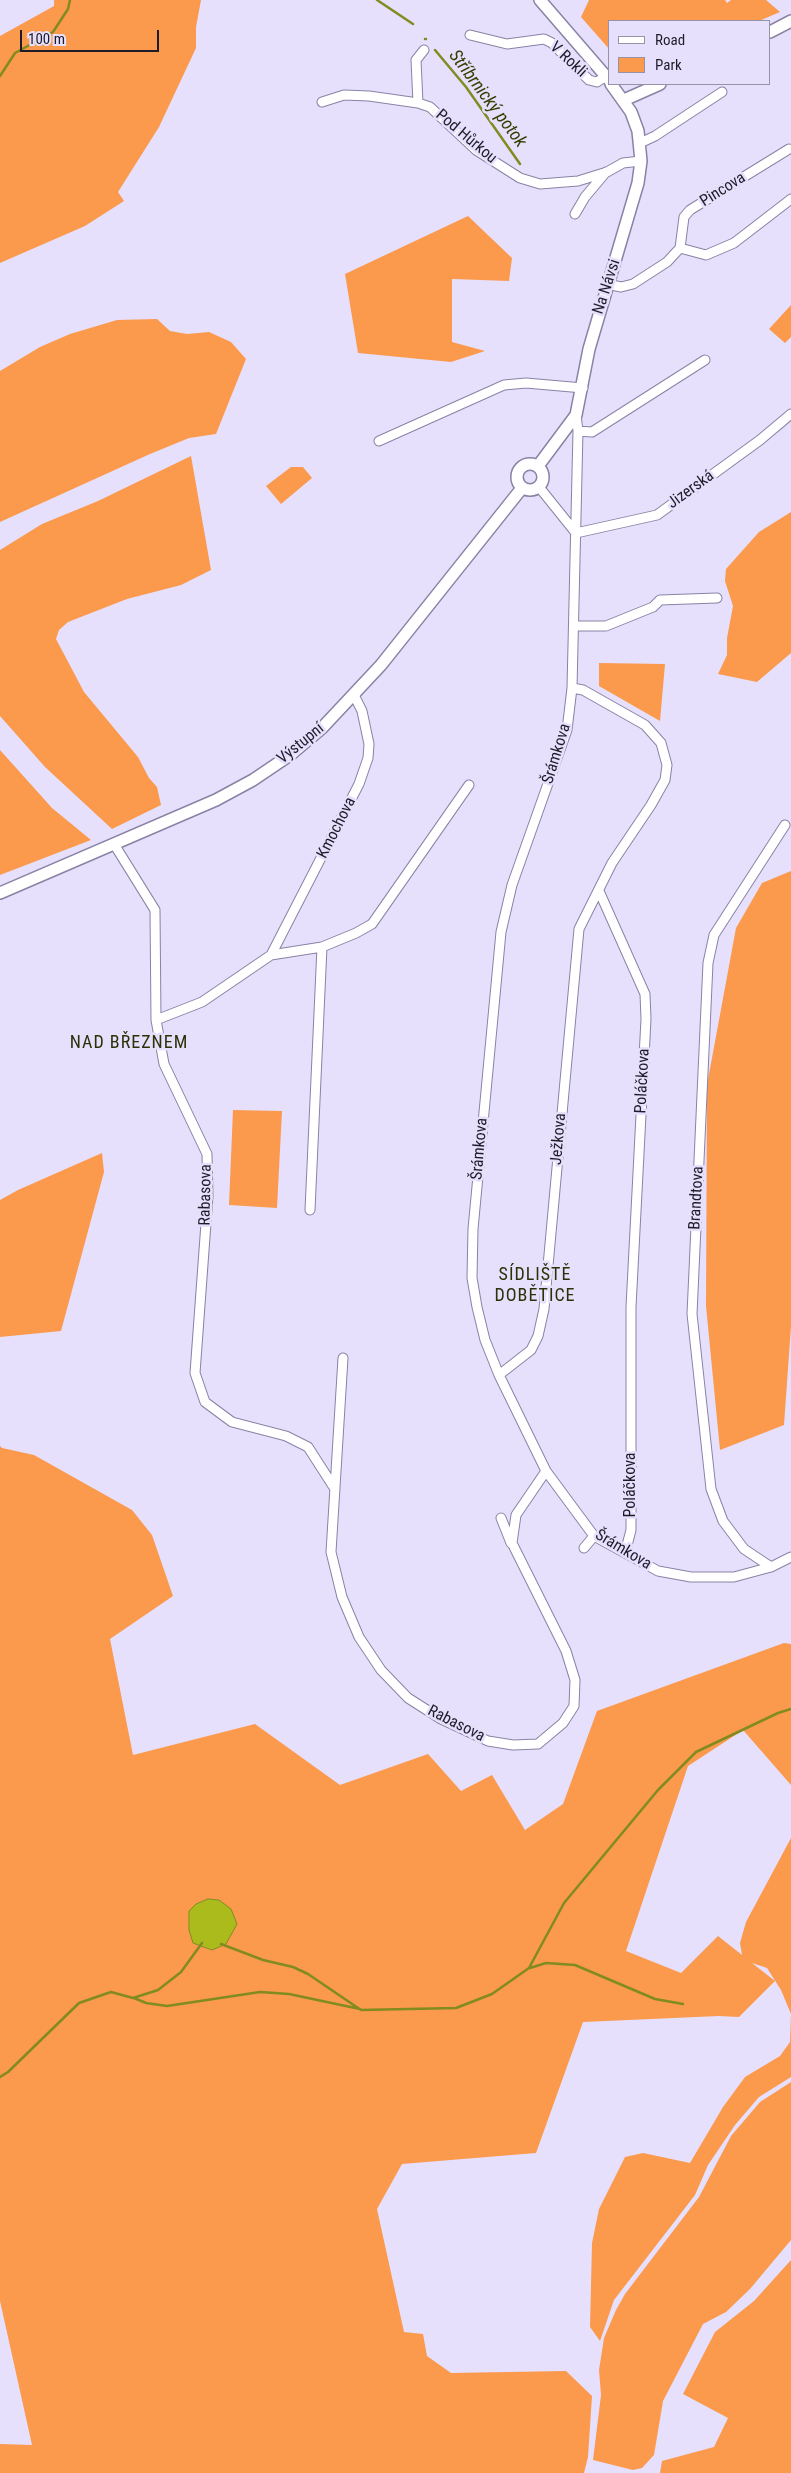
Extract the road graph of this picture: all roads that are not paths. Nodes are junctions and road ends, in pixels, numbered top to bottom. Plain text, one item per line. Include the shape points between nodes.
1 (540, 0) edge
2 (791, 21) edge
3 (771, 31) edge
4 (470, 35) dead end
5 (424, 50) dead end
6 (608, 80) edge
7 (608, 81) edge
8 (612, 85) edge
9 (658, 85) edge
10 (722, 92) dead end
11 (624, 100) junction
12 (322, 102) dead end
13 (418, 103) junction
14 (640, 143) junction
15 (790, 149) dead end
16 (641, 161) junction
17 (607, 172) junction
18 (791, 199) edge
19 (575, 214) dead end
20 (680, 248) junction
21 (607, 284) junction
22 (705, 360) dead end
23 (583, 388) junction
24 (791, 414) edge
25 (576, 415) junction
26 (578, 431) junction
27 (379, 441) dead end
28 (538, 466) junction
29 (539, 487) junction
30 (522, 488) junction
31 (576, 533) junction
32 (718, 598) dead end
33 (574, 626) junction
34 (572, 688) junction
35 (354, 695) junction
36 (469, 785) dead end
37 (785, 825) dead end
38 (114, 844) junction
39 (600, 891) junction
40 (0, 893) edge
41 (322, 946) junction
42 (271, 954) junction
43 (156, 1020) junction
44 (310, 1210) dead end
45 (343, 1358) dead end
46 (499, 1376) junction
47 (546, 1471) junction
48 (335, 1489) junction
49 (501, 1518) dead end
50 (594, 1536) junction
51 (512, 1543) junction
52 (584, 1548) dead end
53 (625, 1553) junction
54 (791, 1557) edge
55 (771, 1566) junction

1 - 6 street, Na Návsi
2 - 3 street
4 - 7 street, V Rokli via 507,44 544,39 589,80
5 - 13 street via 416,60
8 - 11 street, Na Návsi
9 - 11 street
10 - 14 street
11 - 14 street, Na Návsi via 635,121
12 - 13 street, Pod Hůrkou via 344,96 369,96
13 - 17 street, Pod Hůrkou via 430,107 476,150 520,178 540,184 578,181
14 - 16 street, Na Návsi
15 - 20 street, Pincova via 690,210 684,216
16 - 17 street, Pod Hůrkou via 624,163
16 - 21 street, Na Návsi via 633,203
17 - 19 street, Pod Hůrkou
18 - 20 street via 734,243 706,255
20 - 21 street via 667,262 633,284 621,287
21 - 23 street, Na Návsi via 589,349
22 - 26 street via 592,432
23 - 25 street, Na Návsi
23 - 27 street via 526,383 504,385
24 - 31 street, Jizerská via 657,515
25 - 26 street, Šrámkova
25 - 28 street, Na Návsi
26 - 31 street, Šrámkova
28 - 29 street via 543,477
28 - 30 street via 521,466 516,479
29 - 30 street via 529,491
29 - 31 street
30 - 35 street, Výstupní
31 - 33 street, Šrámkova
32 - 33 street via 660,600 653,607 616,623
33 - 34 street, Šrámkova
34 - 39 street via 583,690 645,725 661,743 667,765 665,780 612,863
34 - 46 street, Šrámkova via 567,730 512,885 501,932 473,1229 472,1278 485,1340
35 - 38 street, Výstupní via 290,755 253,780 216,800
35 - 42 street, Kmochova via 362,711 369,744 368,758 359,784
36 - 41 street, Kmochova via 372,924
37 - 55 street, Brandtova via 714,935 708,963 692,1314 711,1489 724,1521 744,1549
38 - 40 street, Výstupní
38 - 43 street, Rabasova via 156,910
39 - 46 street, Ježkova via 579,929 544,1310 538,1336 530,1350
39 - 53 street, Poláčkova via 642,984 646,1002 632,1307 631,1530
41 - 42 street, Kmochova
41 - 44 street
42 - 43 street, Kmochova via 202,1002
43 - 48 street, Rabasova via 164,1064 207,1154 208,1196 195,1373 205,1402 232,1422 286,1436 308,1447
45 - 48 street, Rabasova
46 - 47 street, Šrámkova
47 - 50 street, Šrámkova
47 - 51 street via 516,1515
48 - 51 street, Rabasova via 331,1552 342,1597 359,1637 381,1670 408,1698 441,1719 488,1741 538,1744 563,1723 574,1706 576,1680 566,1651
49 - 51 street, Rabasova
50 - 52 street
50 - 53 street, Šrámkova
53 - 55 street, Šrámkova via 658,1571 691,1577 734,1577
54 - 55 street, Šrámkova

